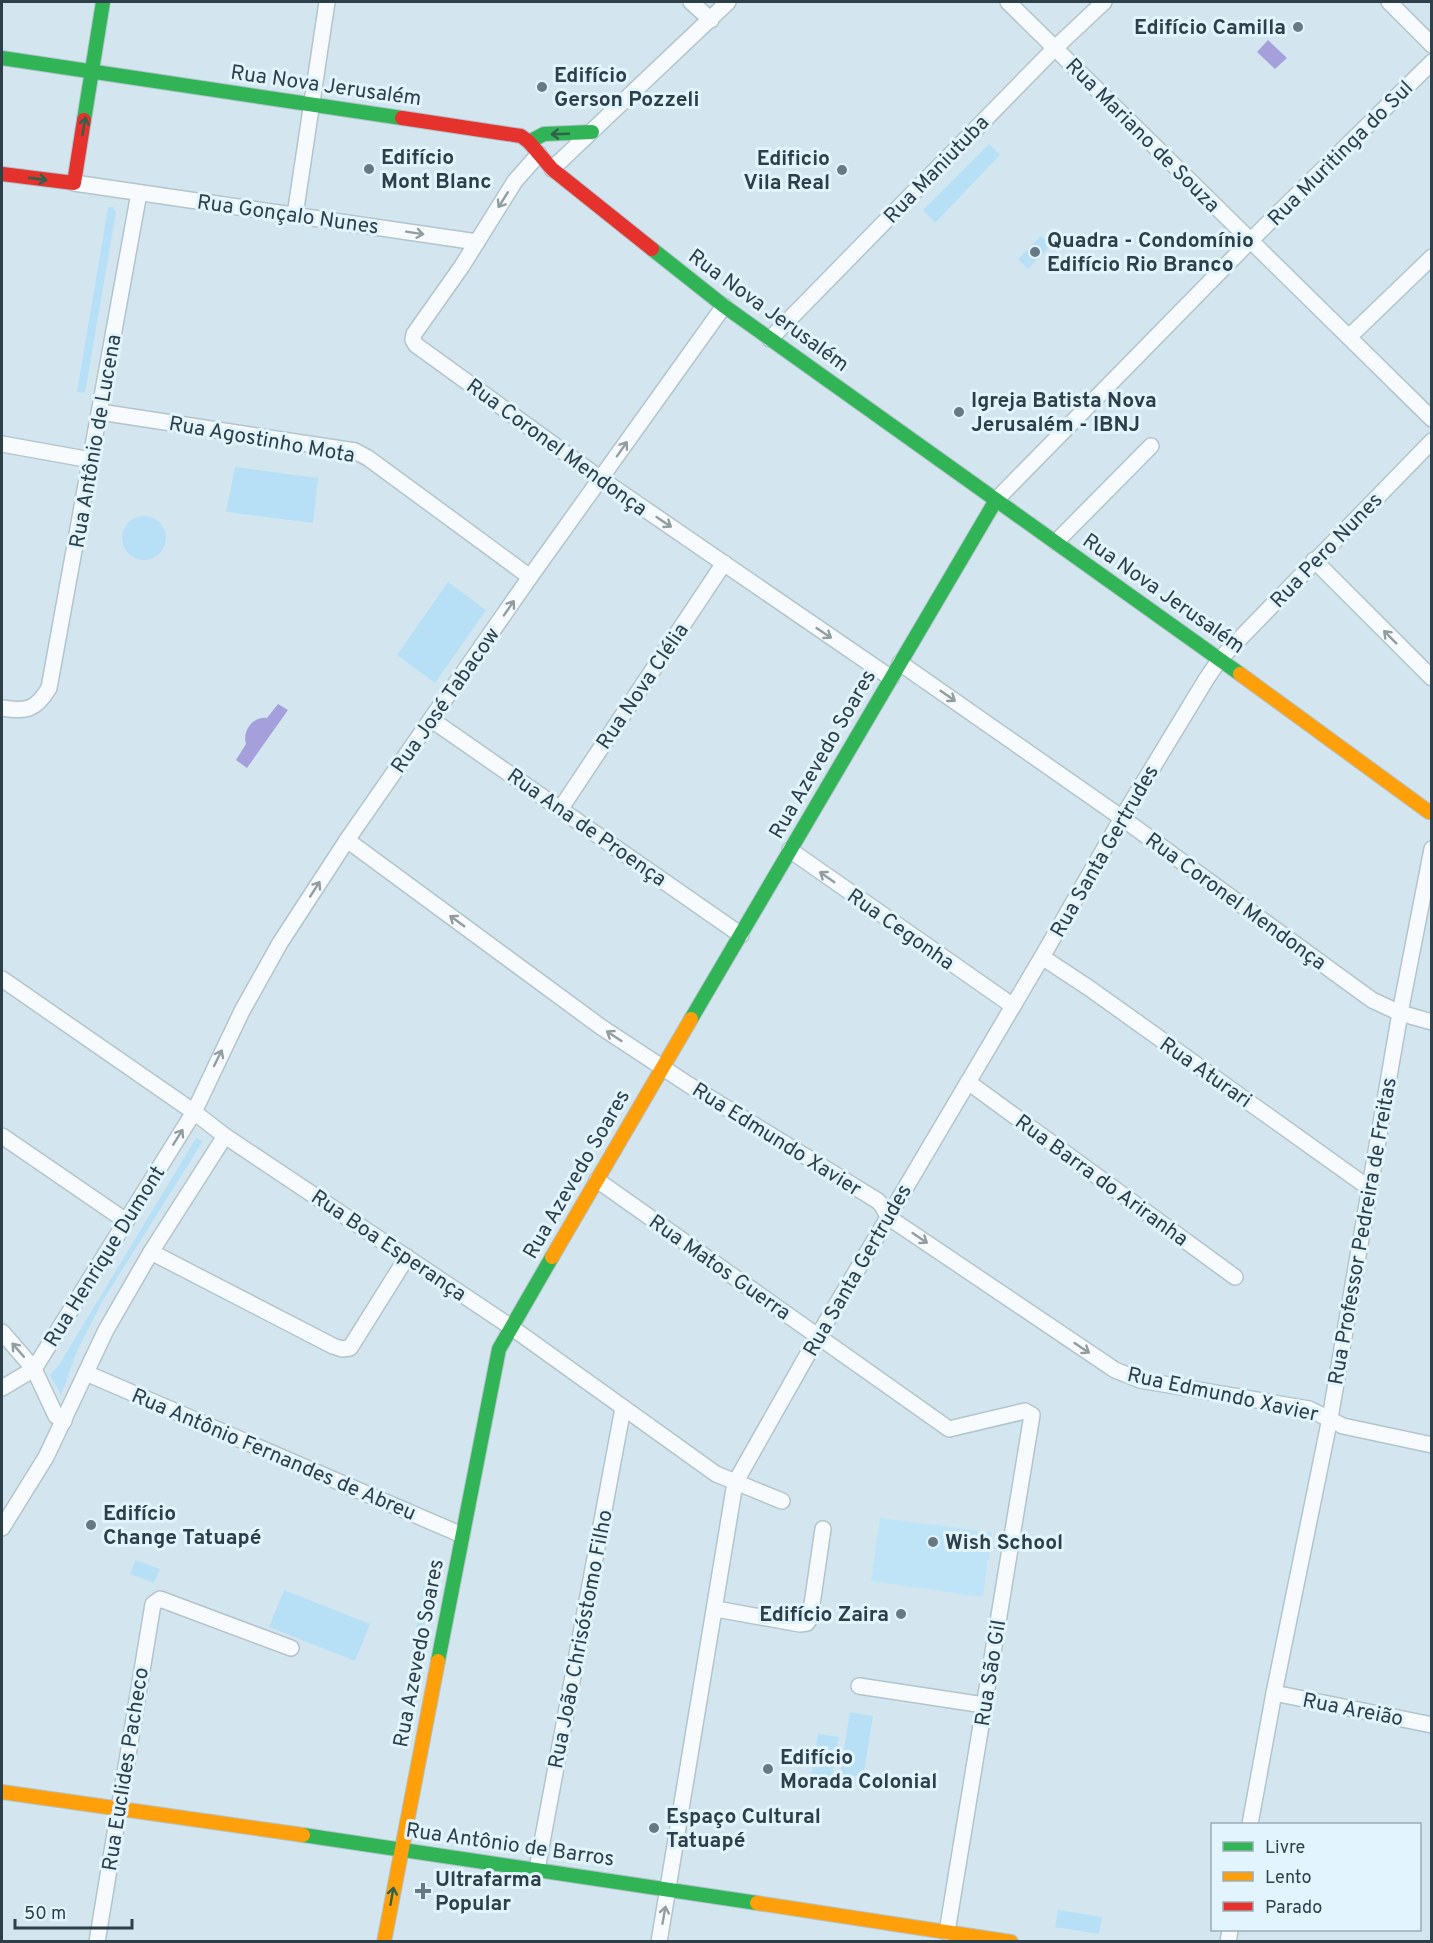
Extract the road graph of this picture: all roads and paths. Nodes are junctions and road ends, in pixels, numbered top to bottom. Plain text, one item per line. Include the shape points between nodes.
1 (104, 2) edge
2 (327, 2) edge
3 (691, 2) edge
4 (728, 2) edge
5 (1008, 2) edge
6 (1104, 2) edge
7 (1389, 2) edge
8 (711, 20) junction
9 (1431, 45) edge
10 (1055, 48) junction
11 (2, 58) edge
12 (1431, 62) edge
13 (93, 73) junction
14 (311, 103) junction
15 (592, 132) junction
16 (534, 148) junction
17 (552, 169) junction
18 (2, 174) edge
19 (75, 177) junction
20 (139, 193) junction
21 (295, 215) junction
22 (1250, 241) junction
23 (477, 242) junction
24 (1431, 257) edge
25 (724, 306) junction
26 (1349, 337) junction
27 (770, 339) junction
28 (100, 412) junction
29 (1431, 419) edge
30 (1431, 441) edge
31 (2, 444) edge
32 (1151, 446) dead end
33 (91, 460) junction
34 (601, 480) junction
35 (996, 500) junction
36 (1056, 542) junction
37 (1314, 561) junction
38 (724, 564) junction
39 (530, 577) junction
40 (1221, 659) junction
41 (900, 663) junction
42 (891, 678) junction
43 (1431, 678) edge
44 (2, 708) edge
45 (432, 720) junction
46 (561, 808) junction
47 (1430, 815) edge
48 (1122, 818) junction
49 (347, 840) junction
50 (1431, 849) edge
51 (790, 850) junction
52 (741, 934) junction
53 (1042, 957) junction
54 (2, 979) edge
55 (1013, 1006) junction
56 (1400, 1013) junction
57 (1431, 1022) edge
58 (663, 1068) junction
59 (968, 1082) junction
60 (194, 1112) junction
61 (2, 1136) edge
62 (225, 1136) junction
63 (597, 1180) junction
64 (1369, 1188) junction
65 (888, 1217) junction
66 (126, 1221) junction
67 (151, 1252) junction
68 (407, 1257) junction
69 (1235, 1277) dead end
70 (511, 1327) junction
71 (2, 1332) edge
72 (818, 1336) junction
73 (34, 1369) junction
74 (86, 1373) junction
75 (2, 1388) edge
76 (623, 1408) junction
77 (1032, 1415) joint
78 (1330, 1418) junction
79 (64, 1420) junction
80 (1431, 1444) edge
81 (735, 1483) junction
82 (782, 1501) dead end
83 (2, 1528) edge
84 (823, 1529) dead end
85 (462, 1535) junction
86 (716, 1609) junction
87 (291, 1648) dead end
88 (859, 1686) dead end
89 (1274, 1693) junction
90 (984, 1705) junction
91 (1431, 1725) edge
92 (2, 1792) edge
93 (118, 1810) junction
94 (1250, 1823) edge
95 (401, 1850) junction
96 (537, 1869) junction
97 (669, 1889) junction
98 (947, 1932) junction
99 (97, 1941) edge
100 (384, 1941) edge
101 (659, 1941) edge
102 (1011, 1941) edge

1 - 13 street
2 - 14 street
3 - 8 street
4 - 8 street
5 - 10 street, Rua Mariano de Souza
6 - 10 street, Rua Maniutuba
7 - 9 street
8 - 15 street
10 - 22 street, Rua Mariano de Souza
10 - 27 street, Rua Maniutuba
11 - 13 street, Rua Nova Jerusalém
12 - 22 street, Rua Muritinga do Sul
13 - 14 street, Rua Nova Jerusalém
19 -> 13 street
14 - 16 street, Rua Nova Jerusalém via 521,136
14 - 21 street
15 -> 16 street via 544,134
15 - 17 street
16 - 17 street, Rua Nova Jerusalém
16 -> 23 street, Rua Coronel Mendonça
17 - 25 street, Rua Nova Jerusalém
18 -> 19 street, Rua Gonçalo Nunes
19 - 20 street, Rua Gonçalo Nunes via 99,187
20 - 21 street, Rua Gonçalo Nunes
20 - 28 street, Rua Antônio de Lucena
21 -> 23 street, Rua Gonçalo Nunes
22 - 26 street, Rua Mariano de Souza
22 - 35 street, Rua Muritinga do Sul
23 - 34 street, Rua Coronel Mendonça via 413,340
24 - 26 street
25 - 27 street, Rua Nova Jerusalém
34 -> 25 street, Rua José Tabacow
26 - 29 street, Rua Mariano de Souza
27 - 35 street, Rua Nova Jerusalém
28 - 33 street, Rua Antônio de Lucena
28 - 39 street, Rua Agostinho Mota via 355,451
30 - 37 street, Rua Pero Nunes
31 - 33 street
32 - 36 street
33 - 44 street, Rua Antônio de Lucena via 49,688 41,702 30,708
34 -> 38 street, Rua Coronel Mendonça
34 - 39 street, Rua José Tabacow
35 - 36 street, Rua Nova Jerusalém
35 - 41 street, Rua Azevedo Soares
36 - 40 street, Rua Nova Jerusalém
37 - 40 street, Rua Pero Nunes
43 -> 37 street
38 -> 42 street, Rua Coronel Mendonça
38 - 46 street, Rua Nova Clélia
45 -> 39 street, Rua José Tabacow
40 - 47 street, Rua Nova Jerusalém
40 - 48 street, Rua Santa Gertrudes
41 - 42 street, Rua Azevedo Soares
41 -> 48 street, Rua Coronel Mendonça
42 - 51 street, Rua Azevedo Soares
45 - 46 street, Rua Ana de Proença
45 - 49 street, Rua José Tabacow
46 - 52 street, Rua Ana de Proença
48 - 53 street, Rua Santa Gertrudes
48 - 56 street, Rua Coronel Mendonça via 1372,1000
58 -> 49 street, Rua Edmundo Xavier via 601,1027
60 -> 49 street, Rua José Tabacow via 242,1011 280,943
50 - 56 street, Rua Professor Pedreira de Freitas
51 - 52 street, Rua Azevedo Soares
55 -> 51 street, Rua Cegonha
52 - 58 street, Rua Azevedo Soares
53 - 55 street, Rua Santa Gertrudes
53 - 64 street, Rua Aturari
54 - 60 street, Rua Boa Esperança
55 - 59 street, Rua Santa Gertrudes
56 - 57 street, Rua Coronel Mendonça
56 - 64 street, Rua Professor Pedreira de Freitas
58 - 63 street, Rua Azevedo Soares
58 - 65 street, Rua Edmundo Xavier via 878,1202
59 - 65 street, Rua Santa Gertrudes
59 - 69 street, Rua Barra do Ariranha
60 - 62 street, Rua Boa Esperança
66 -> 60 street, Rua Henrique Dumont
61 - 66 street
62 - 67 street, Rua Henrique Dumont
62 - 68 street, Rua Boa Esperança
63 - 70 street, Rua Azevedo Soares
63 - 72 street, Rua Matos Guerra
64 - 78 street, Rua Professor Pedreira de Freitas
65 - 72 street, Rua Santa Gertrudes
65 -> 78 street, Rua Edmundo Xavier via 1126,1376 1309,1409
66 - 73 street, Rua Henrique Dumont
67 - 68 street via 342,1349 350,1348
67 - 74 street, Rua Henrique Dumont
68 - 70 street, Rua Boa Esperança
70 - 76 street, Rua Boa Esperança
70 - 85 street, Rua Azevedo Soares via 499,1349
73 -> 71 street
72 - 77 street, Rua Matos Guerra via 949,1429 1025,1411
72 - 81 street, Rua Santa Gertrudes
73 - 75 street, Rua Henrique Dumont
73 - 79 street via 56,1416
74 - 79 street, Rua Henrique Dumont
74 - 85 street, Rua Antônio Fernandes de Abreu
76 - 81 street, Rua Boa Esperança via 716,1474
76 - 96 street, Rua João Chrisóstomo Filho
77 - 90 street, Rua São Gil
78 - 80 street, Rua Edmundo Xavier via 1354,1429
78 - 89 street, Rua Professor Pedreira de Freitas
79 - 83 street, Rua Henrique Dumont
81 - 82 street, Rua Boa Esperança
81 - 86 street, Rua Santa Gertrudes
84 - 86 street via 807,1623
85 - 95 street, Rua Azevedo Soares
86 - 97 street, Rua Santa Gertrudes
87 - 93 street, Rua Euclides Pacheco via 159,1599 153,1604
88 - 90 street
89 - 91 street, Rua Areião
89 - 94 street, Rua Professor Pedreira de Freitas
90 - 98 street, Rua São Gil
92 - 93 street, Rua Antônio de Barros
93 - 95 street, Rua Antônio de Barros
93 - 99 street, Rua Euclides Pacheco
95 - 96 street, Rua Antônio de Barros
100 -> 95 street, Rua Azevedo Soares
96 - 97 street, Rua Antônio de Barros
97 - 98 street, Rua Antônio de Barros
101 -> 97 street, Rua Santa Gertrudes
98 - 102 street, Rua Antônio de Barros

